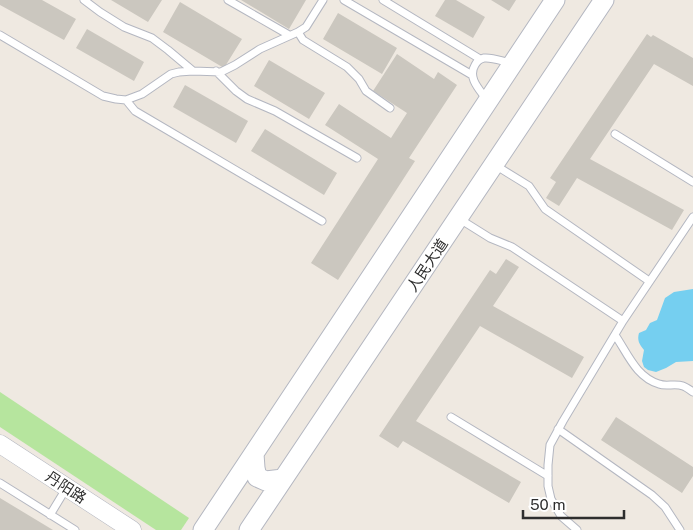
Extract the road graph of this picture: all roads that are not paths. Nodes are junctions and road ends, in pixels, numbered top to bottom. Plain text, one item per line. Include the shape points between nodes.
1 (84, 0) edge
2 (228, 0) edge
3 (323, 0) edge
4 (344, 0) edge
5 (383, 0) edge
6 (555, 0) edge
7 (604, 0) edge
8 (298, 32) junction
9 (0, 36) edge
10 (289, 36) junction
11 (480, 59) junction
12 (513, 64) junction
13 (193, 71) junction
14 (216, 72) junction
15 (472, 75) junction
16 (126, 100) junction
17 (488, 101) junction
18 (390, 108) dead end
19 (615, 134) dead end
20 (357, 158) dead end
21 (494, 164) junction
22 (693, 182) edge
23 (693, 217) edge
24 (458, 218) junction
25 (322, 221) dead end
26 (649, 281) junction
27 (623, 321) junction
28 (615, 335) junction
29 (693, 392) edge
30 (452, 417) dead end
31 (558, 429) junction
32 (0, 444) edge
33 (254, 454) junction
34 (548, 476) junction
35 (283, 479) junction
36 (0, 483) edge
37 (67, 488) junction
38 (50, 514) junction
39 (75, 530) edge
40 (132, 530) edge
41 (203, 530) edge
42 (249, 530) edge
43 (577, 530) edge
44 (680, 530) edge

1 - 13 lane via 124,27 152,38
2 - 10 lane
3 - 8 lane via 306,27
4 - 15 lane
5 - 11 lane
6 - 12 main road
7 - 21 main road, 人民大道
8 - 10 lane
8 - 18 lane via 303,40 347,67 366,91
9 - 16 lane via 103,96
10 - 14 lane
11 - 12 lane
11 - 15 lane
12 - 17 main road
13 - 14 lane
13 - 16 lane via 171,74 142,94
14 - 20 lane via 247,99 275,111
15 - 17 lane
16 - 25 lane via 135,111
17 - 33 main road
19 - 22 lane
21 - 24 main road, 人民大道
21 - 26 lane via 529,186 545,209
23 - 26 lane
24 - 27 lane via 512,247
24 - 35 main road, 人民大道
26 - 27 lane
27 - 28 lane
28 - 29 lane via 640,374 661,385 682,385
28 - 31 lane
30 - 34 lane
31 - 34 lane via 550,445
31 - 44 lane via 652,495 665,507
32 - 37 street, 丹阳路
33 - 35 main road via 258,477 266,481
33 - 41 main road
34 - 43 lane via 550,500 561,516
35 - 42 main road, 人民大道
36 - 38 lane
37 - 38 lane
37 - 40 street, 丹阳路
38 - 39 lane

